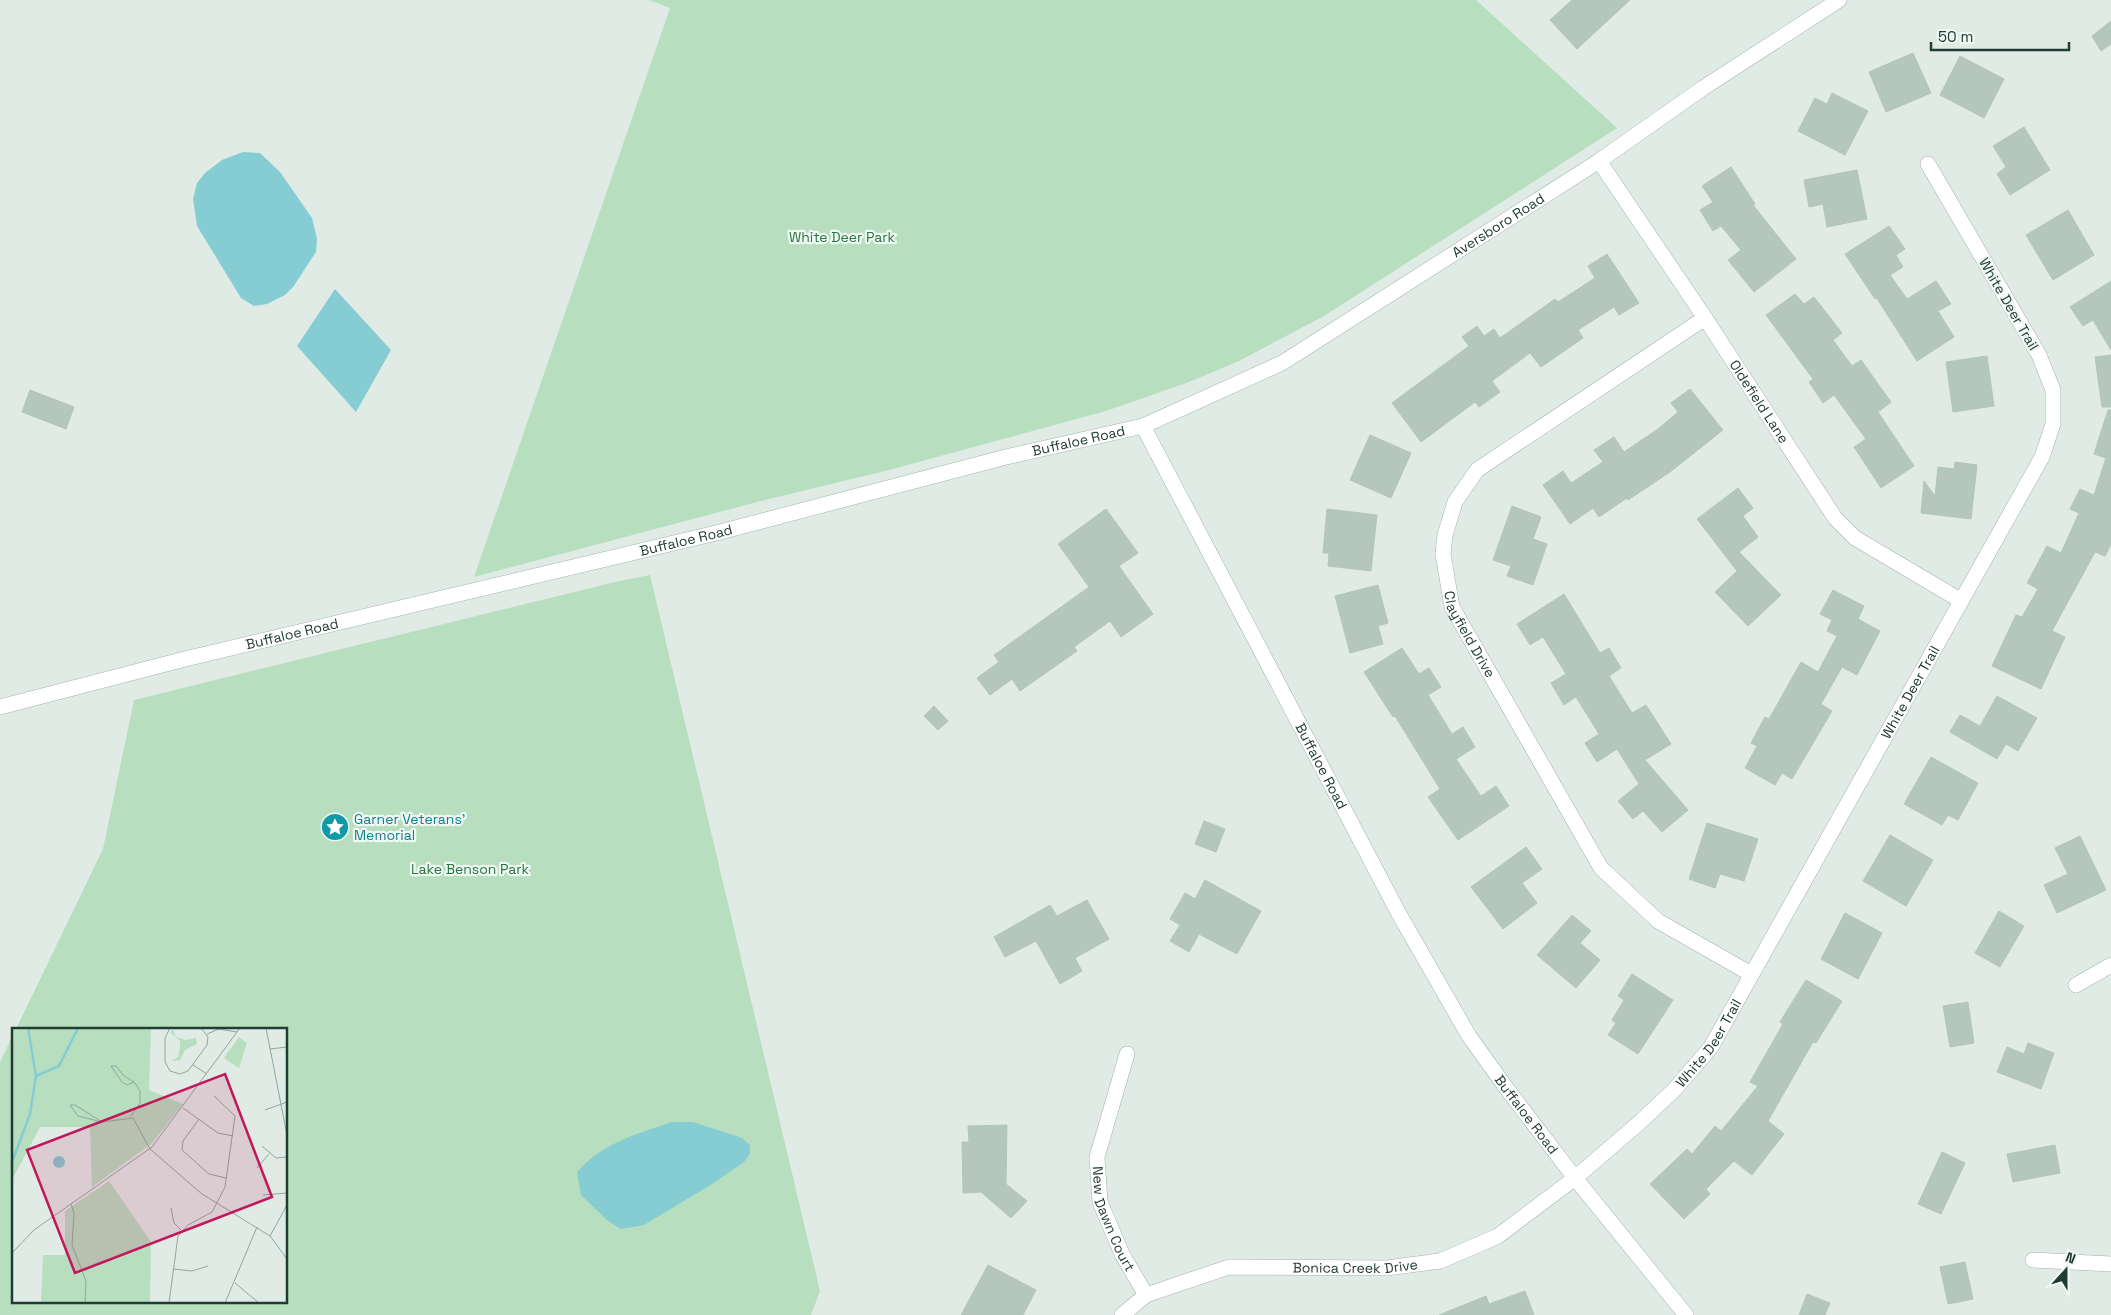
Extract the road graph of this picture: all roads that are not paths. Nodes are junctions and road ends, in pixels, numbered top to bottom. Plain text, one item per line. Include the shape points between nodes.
1 (1840, 0) edge
2 (1599, 161) junction
3 (1928, 164) dead end
4 (1705, 318) junction
5 (1143, 426) junction
6 (1960, 600) junction
7 (0, 706) edge
8 (2111, 966) edge
9 (1751, 974) junction
10 (2076, 985) dead end
11 (1127, 1054) dead end
12 (1575, 1178) junction
13 (2033, 1260) dead end
14 (2111, 1264) edge
15 (1146, 1294) junction
16 (1122, 1315) edge
17 (1686, 1315) edge

1 - 2 street, Aversboro Road via 1703,88
2 - 4 street, Oldefield Lane
2 - 5 street, Aversboro Road via 1282,363
3 - 6 street, White Deer Trail via 2039,355 2053,390 2053,424 2042,457
4 - 6 street, Oldefield Lane via 1835,518 1855,538
4 - 9 street, Clayfield Drive via 1477,470 1455,502 1443,554 1452,607 1601,868 1658,922
5 - 7 street, Buffaloe Road
5 - 12 street, Buffaloe Road via 1399,914 1469,1036
6 - 9 street, White Deer Trail
8 - 10 street
9 - 12 street, White Deer Trail via 1711,1047 1675,1089
11 - 15 street, New Dawn Court via 1097,1157 1100,1202 1122,1254
12 - 15 street, Bonica Creek Drive via 1498,1236 1440,1261 1387,1268 1229,1267
12 - 17 street, Buffaloe Road
13 - 14 street
15 - 16 street, Bonica Creek Drive

